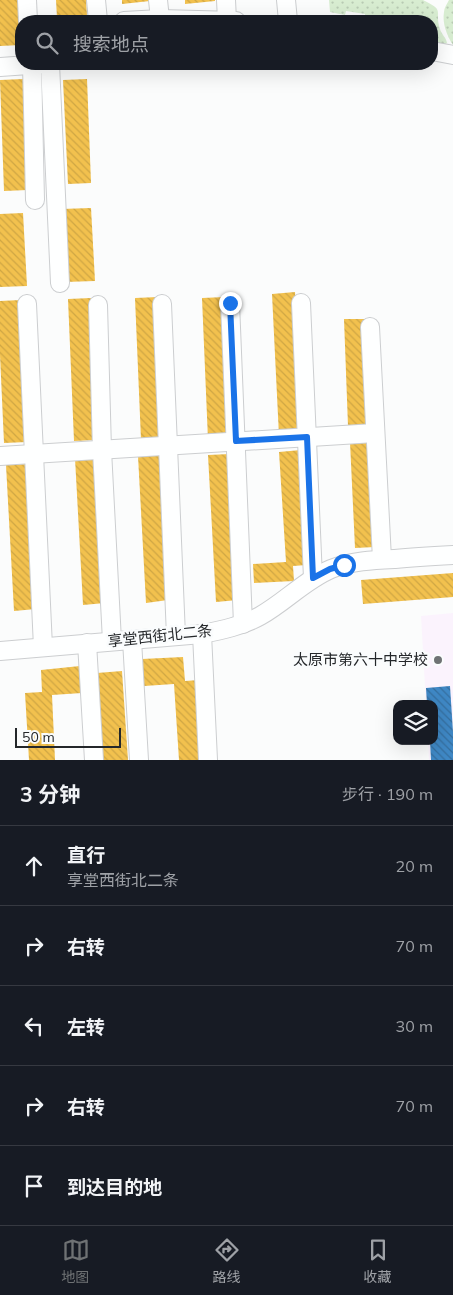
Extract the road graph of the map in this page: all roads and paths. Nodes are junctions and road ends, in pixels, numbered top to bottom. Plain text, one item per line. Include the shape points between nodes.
1 (27, 0) edge
2 (96, 0) edge
3 (158, 0) edge
4 (226, 0) edge
5 (286, 0) edge
6 (28, 15) edge
7 (97, 15) edge
8 (160, 15) edge
9 (230, 15) edge
10 (287, 15) edge
11 (438, 52) edge
12 (453, 55) edge
13 (15, 66) edge
14 (0, 67) edge
15 (41, 70) edge
16 (42, 70) edge
17 (35, 200) dead end
18 (60, 283) dead end
19 (230, 303) dead end
20 (301, 303) dead end
21 (27, 304) dead end
22 (162, 304) dead end
23 (98, 305) dead end
24 (370, 328) dead end
25 (375, 433) junction
26 (307, 437) junction
27 (236, 441) junction
28 (168, 446) junction
29 (102, 450) junction
30 (33, 454) junction
31 (0, 456) edge
32 (453, 555) edge
33 (382, 559) junction
34 (313, 578) junction
35 (243, 624) junction
36 (202, 634) junction
37 (176, 636) junction
38 (132, 640) junction
39 (112, 642) junction
40 (87, 644) junction
41 (44, 647) junction
42 (0, 651) edge
43 (94, 760) edge
44 (139, 760) edge
45 (208, 760) edge

1 - 6 street
2 - 7 street
3 - 8 street
4 - 9 street
5 - 10 street
11 - 12 street
13 - 14 street
15 - 17 street
16 - 18 street
19 - 27 street
20 - 26 street
21 - 30 street
22 - 28 street
23 - 29 street
24 - 25 street
25 - 26 street
25 - 33 street
26 - 27 street
26 - 34 street
27 - 28 street
27 - 35 street
28 - 29 street
28 - 37 street
29 - 30 street
29 - 39 street
30 - 31 street
30 - 41 street
32 - 33 street, 享堂西街北二条
33 - 34 street, 享堂西街北二条 via 344,565
34 - 35 street, 享堂西街北二条 via 269,610
35 - 36 street, 享堂西街北二条
36 - 37 street, 享堂西街北二条
36 - 45 street
37 - 38 street, 享堂西街北二条
38 - 39 street, 享堂西街北二条
38 - 44 street
39 - 40 street, 享堂西街北二条
40 - 41 street, 享堂西街北二条
40 - 43 street
41 - 42 street, 享堂西街北二条

